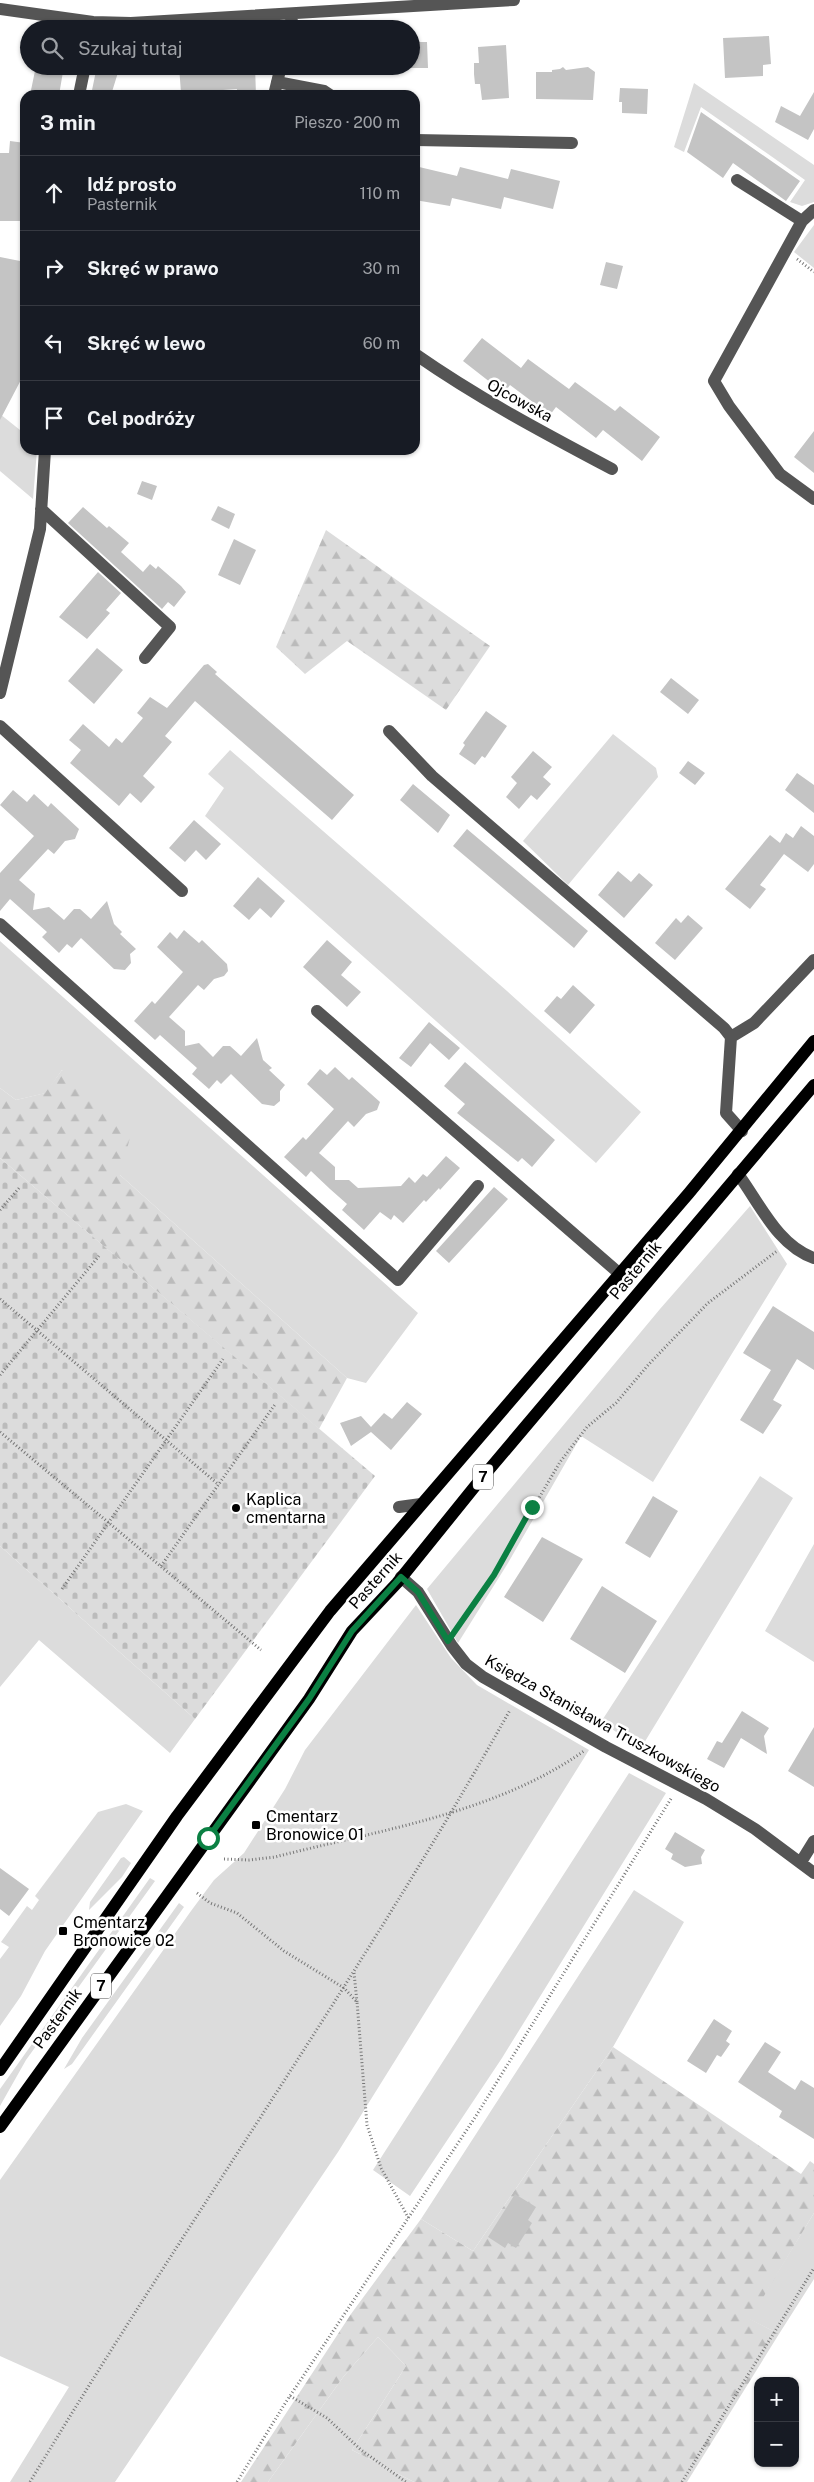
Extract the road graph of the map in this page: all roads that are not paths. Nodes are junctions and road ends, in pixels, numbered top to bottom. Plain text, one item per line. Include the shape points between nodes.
1 (514, 0) edge
2 (25, 6) edge
3 (0, 10) edge
4 (293, 14) junction
5 (74, 20) edge
6 (203, 20) edge
7 (291, 20) edge
8 (83, 75) edge
9 (278, 75) edge
10 (277, 82) junction
11 (80, 90) edge
12 (275, 90) edge
13 (319, 90) edge
14 (420, 140) edge
15 (572, 143) dead end
16 (737, 180) dead end
17 (814, 210) edge
18 (802, 221) junction
19 (420, 357) edge
20 (45, 455) edge
21 (612, 468) dead end
22 (814, 499) edge
23 (41, 509) junction
24 (146, 658) dead end
25 (0, 693) edge
26 (0, 726) edge
27 (389, 731) dead end
28 (182, 891) dead end
29 (0, 924) edge
30 (814, 960) edge
31 (317, 1011) dead end
32 (731, 1037) junction
33 (814, 1041) edge
34 (814, 1085) edge
35 (742, 1130) junction
36 (738, 1174) junction
37 (478, 1186) dead end
38 (814, 1258) edge
39 (620, 1274) junction
40 (421, 1504) junction
41 (399, 1507) dead end
42 (401, 1577) junction
43 (814, 1841) edge
44 (801, 1862) junction
45 (814, 1873) edge
46 (0, 2070) edge
47 (0, 2126) edge

1 - 4 street
2 - 3 street
2 - 5 street
4 - 6 street
4 - 7 street
8 - 11 street
9 - 10 street
10 - 12 street
10 - 13 street
14 - 15 street
16 - 18 street
17 - 18 street
18 - 22 street via 714,381 780,474
19 - 21 street, Ojcowska via 505,412
20 - 23 street
23 - 24 street via 170,627
23 - 25 street via 40,530
26 - 28 street
27 - 32 street via 432,776
29 - 37 street via 398,1280
30 - 32 street via 754,1023
31 - 39 street
32 - 35 street via 726,1113
33 - 35 main road, Pasternik / 7
34 - 36 main road, Pasternik / 7
35 - 39 main road, Pasternik / 7
36 - 38 street via 787,1243 803,1255
36 - 42 main road, Pasternik / 7
39 - 40 main road, Pasternik / 7
40 - 41 street
40 - 46 main road, Pasternik / 7 via 330,1611 188,1802
42 - 44 street, Księdza Stanisława Truszkowskiego via 418,1592 466,1664 483,1677 755,1829
42 - 47 main road, Pasternik / 7 via 352,1631 304,1706
43 - 44 street
44 - 45 street, Księdza Stanisława Truszkowskiego

